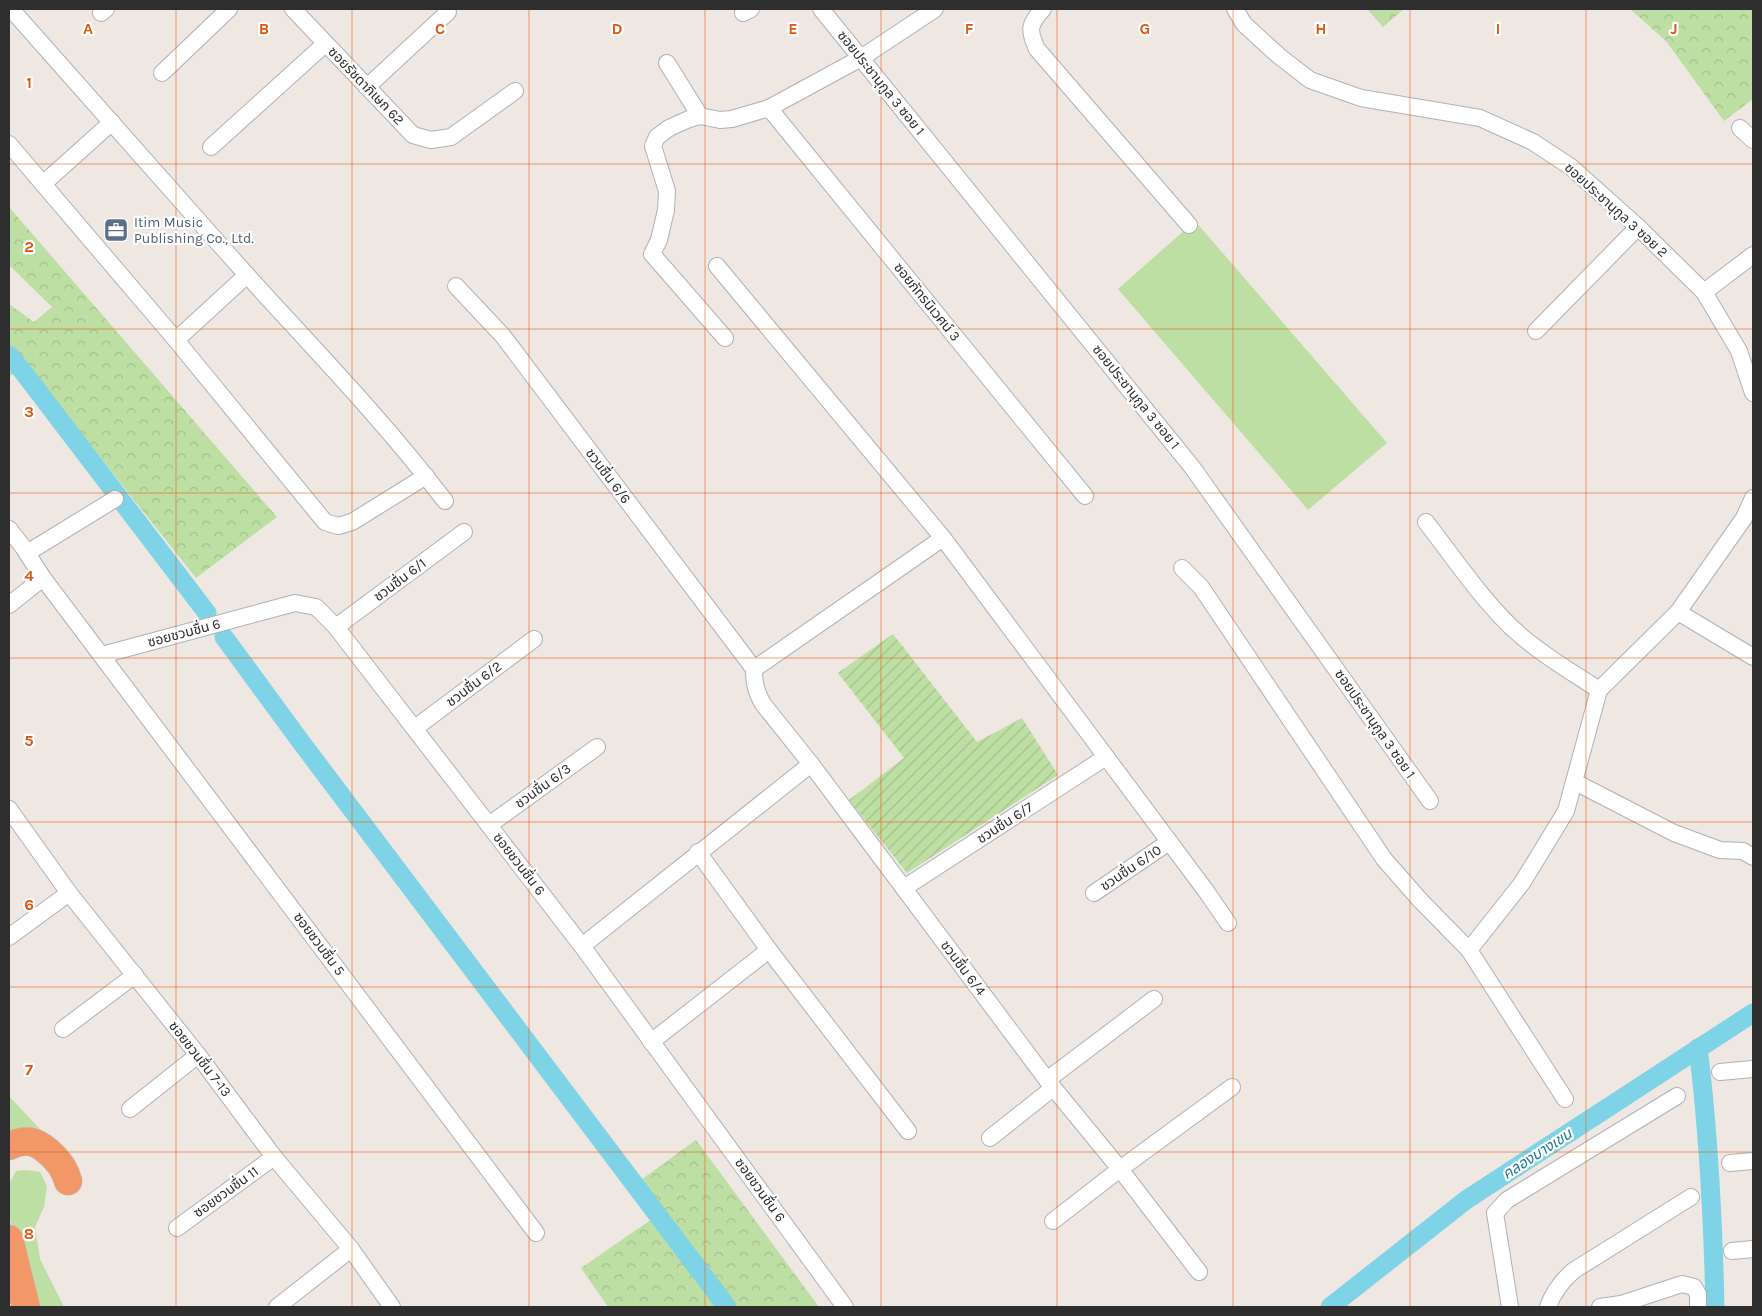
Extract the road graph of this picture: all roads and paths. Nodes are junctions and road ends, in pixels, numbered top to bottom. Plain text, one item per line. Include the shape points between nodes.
1 (11, 9) edge
2 (229, 9) edge
3 (293, 9) edge
4 (821, 9) edge
5 (935, 9) edge
6 (1042, 9) edge
7 (1235, 9) edge
8 (448, 12) dead end
9 (325, 44) junction
10 (861, 58) junction
11 (667, 63) dead end
12 (162, 74) dead end
13 (367, 87) junction
14 (514, 91) dead end
15 (769, 108) junction
16 (700, 116) junction
17 (112, 122) junction
18 (1740, 128) dead end
19 (1753, 140) edge
20 (9, 144) edge
21 (211, 147) dead end
22 (43, 184) junction
23 (1189, 225) dead end
24 (1638, 227) junction
25 (1753, 255) edge
26 (717, 266) dead end
27 (247, 275) junction
28 (456, 286) dead end
29 (1704, 292) junction
30 (1536, 330) dead end
31 (726, 338) dead end
32 (176, 340) junction
33 (1753, 394) edge
34 (426, 476) junction
35 (1085, 496) dead end
36 (1753, 498) edge
37 (115, 499) dead end
38 (445, 501) dead end
39 (1426, 522) dead end
40 (9, 529) edge
41 (464, 532) dead end
42 (942, 538) junction
43 (27, 553) junction
44 (1182, 568) dead end
45 (43, 578) junction
46 (9, 605) edge
47 (1678, 612) junction
48 (336, 627) junction
49 (534, 639) dead end
50 (102, 655) junction
51 (1753, 658) edge
52 (754, 669) junction
53 (1599, 690) junction
54 (414, 728) junction
55 (597, 747) dead end
56 (1106, 757) junction
57 (811, 764) junction
58 (1575, 782) junction
59 (1430, 801) dead end
60 (9, 810) edge
61 (489, 825) junction
62 (1169, 842) junction
63 (698, 852) junction
64 (1753, 857) edge
65 (904, 888) junction
66 (69, 893) junction
67 (1094, 893) dead end
68 (1228, 923) dead end
69 (9, 937) edge
70 (582, 946) junction
71 (769, 950) junction
72 (1469, 950) junction
73 (134, 975) junction
74 (1154, 999) dead end
75 (63, 1028) dead end
76 (651, 1042) junction
77 (198, 1055) junction
78 (1753, 1069) edge
79 (1720, 1072) dead end
80 (1050, 1084) junction
81 (1232, 1087) dead end
82 (1676, 1096) dead end
83 (1565, 1099) dead end
84 (130, 1109) dead end
85 (908, 1131) dead end
86 (990, 1138) dead end
87 (9, 1146) edge
88 (274, 1156) junction
89 (1753, 1161) edge
90 (1730, 1163) dead end
91 (1120, 1169) junction
92 (68, 1181) dead end
93 (1691, 1197) dead end
94 (1053, 1221) dead end
95 (177, 1228) dead end
96 (536, 1232) dead end
97 (9, 1238) edge
98 (1753, 1249) edge
99 (351, 1250) junction
100 (1732, 1251) dead end
101 (1199, 1272) dead end
102 (26, 1307) edge
103 (277, 1307) edge
104 (392, 1307) edge
105 (845, 1307) edge
106 (1510, 1307) edge
107 (1548, 1307) edge
108 (1600, 1307) edge
109 (1698, 1307) edge

1 - 17 street
2 - 12 street
3 - 9 street, ซอยรัชดาภิเษก 62
4 - 10 street, ซอยประชานุกูล 3 ซอย 1
5 - 10 street
6 - 23 street via 1032,20 1030,35 1036,49
7 - 24 street, ซอยประชานุกูล 3 ซอย 2 via 1244,24 1310,80 1361,98 1480,118 1534,142 1571,167
8 - 13 street
9 - 13 street, ซอยรัชดาภิเษก 62
9 - 21 street
10 - 15 street
10 - 59 street, ซอยประชานุกูล 3 ซอย 1 via 1192,467
11 - 16 street
13 - 14 street, ซอยรัชดาภิเษก 62 via 413,136 430,140 451,137
15 - 16 street via 732,119
15 - 35 street, ซอยภัทรนิเวศน์ 3
16 - 31 street via 669,128 657,137 654,146 667,191 659,240 652,254
17 - 22 street
17 - 27 street
18 - 19 street
20 - 22 street
22 - 32 street
24 - 29 street, ซอยประชานุกูล 3 ซอย 2
24 - 30 street
25 - 29 street
26 - 42 street
27 - 32 street
27 - 34 street via 344,380
28 - 52 street, ชวนชื่น 6/6 via 503,336
29 - 33 street, ซอยประชานุกูล 3 ซอย 2 via 1739,350
32 - 34 street via 325,522 338,526 352,522
34 - 38 street
36 - 47 street via 1744,518
37 - 43 street
39 - 53 street via 1489,603 1518,634
40 - 43 street, ซอยชวนชื่น 5
41 - 48 street, ชวนชื่น 6/1
42 - 52 street
42 - 56 street
43 - 45 street, ซอยชวนชื่น 5
44 - 72 street via 1201,587 1384,859
45 - 46 street
45 - 50 street, ซอยชวนชื่น 5
47 - 51 street
47 - 53 street
48 - 50 street, ซอยชวนชื่น 6 via 316,607 295,603
48 - 54 street, ซอยชวนชื่น 6
49 - 54 street, ชวนชื่น 6/2
50 - 96 street, ซอยชวนชื่น 5
52 - 57 street, ชวนชื่น 6/4 via 757,694
53 - 58 street
54 - 61 street, ซอยชวนชื่น 6
55 - 61 street, ชวนชื่น 6/3
56 - 62 street
56 - 65 street, ชวนชื่น 6/7
57 - 63 street
57 - 65 street, ชวนชื่น 6/4
58 - 64 street via 1674,833 1720,850 1743,851
58 - 72 street via 1566,811 1522,883
60 - 66 street, ซอยชวนชื่น 7-13
61 - 70 street, ซอยชวนชื่น 6
62 - 67 street, ชวนชื่น 6/10
62 - 68 street
63 - 70 street
63 - 71 street
65 - 80 street, ชวนชื่น 6/4
66 - 69 street
66 - 73 street, ซอยชวนชื่น 7-13
70 - 76 street, ซอยชวนชื่น 6
71 - 76 street
71 - 85 street
72 - 83 street
73 - 75 street
73 - 77 street, ซอยชวนชื่น 7-13
74 - 80 street
76 - 105 street, ซอยชวนชื่น 6
77 - 84 street
77 - 88 street, ซอยชวนชื่น 7-13
78 - 79 street
80 - 86 street
80 - 91 street, ชวนชื่น 6/4
81 - 91 street
82 - 106 street via 1507,1200 1495,1214
87 - 92 highway via 30,1141 44,1146 61,1165
88 - 95 street, ซอยชวนชื่น 11
88 - 99 street, ซอยชวนชื่น 7-13
89 - 90 street
91 - 94 street
91 - 101 street, ชวนชื่น 6/4
93 - 107 street via 1573,1271 1562,1281
97 - 102 highway
98 - 100 street
99 - 103 street
99 - 104 street, ซอยชวนชื่น 7-13
108 - 109 street via 1622,1304 1682,1284 1694,1287 1698,1294

